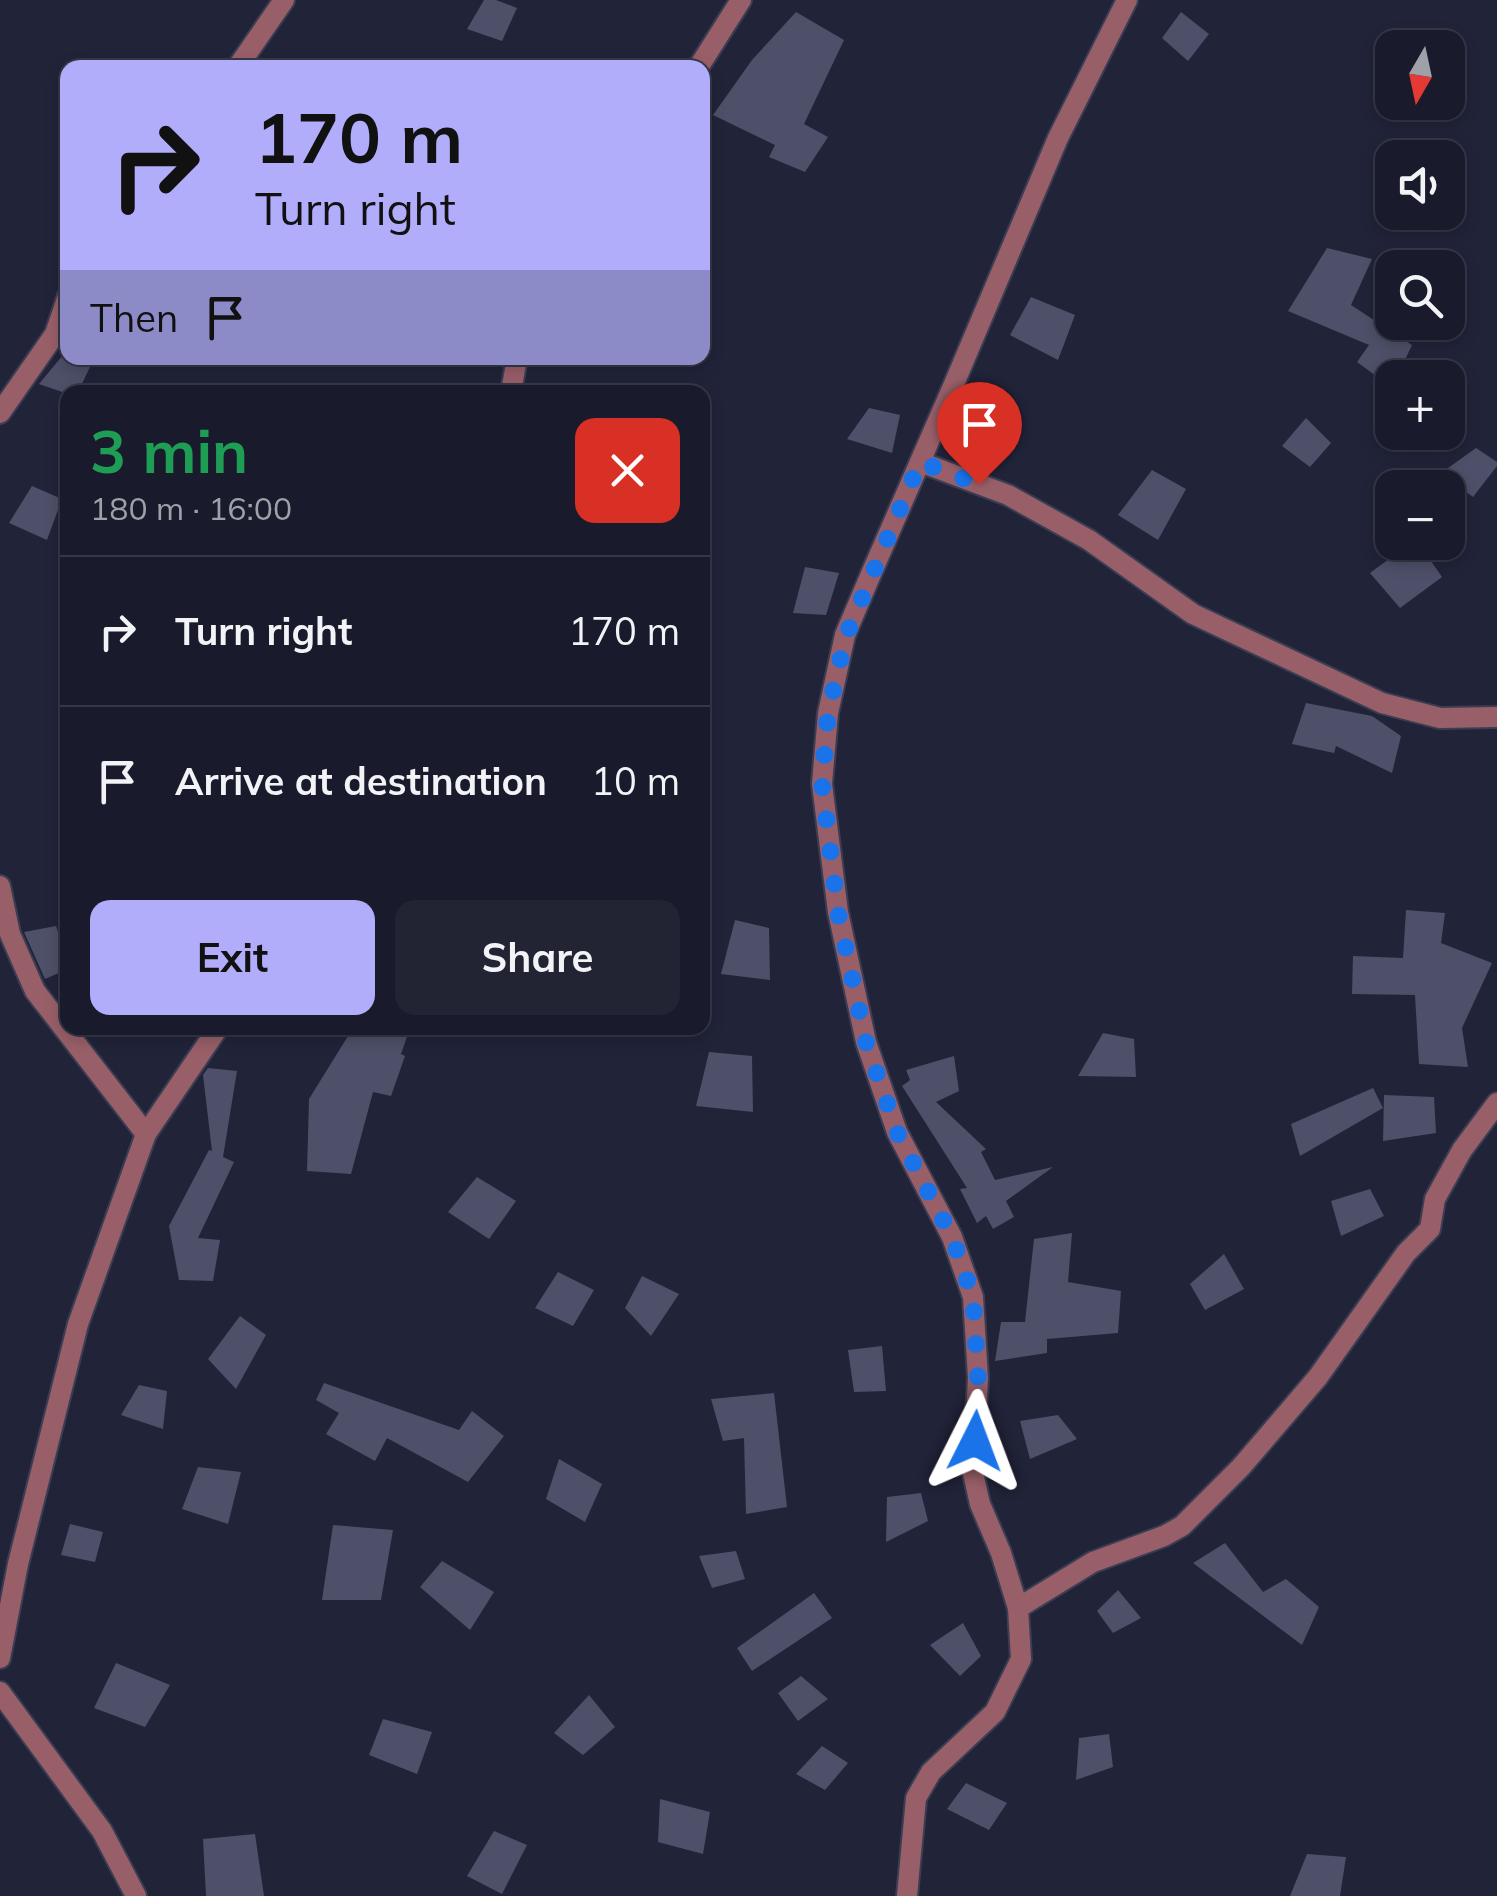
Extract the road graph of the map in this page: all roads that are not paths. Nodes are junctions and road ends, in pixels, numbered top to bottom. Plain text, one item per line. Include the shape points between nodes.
1 (284, 0) edge
2 (741, 0) edge
3 (1127, 0) edge
4 (243, 60) edge
5 (703, 60) edge
6 (60, 318) edge
7 (0, 413) edge
8 (920, 462) junction
9 (1497, 717) edge
10 (0, 886) edge
11 (60, 1024) edge
12 (68, 1035) edge
13 (213, 1035) edge
14 (1497, 1104) edge
15 (146, 1134) junction
16 (1018, 1608) junction
17 (0, 1658) edge
18 (0, 1692) edge
19 (136, 1896) edge
20 (907, 1896) edge

1 - 4 street
2 - 5 street
3 - 8 street via 1058,138
6 - 7 street
8 - 9 street via 1008,495 1089,540 1193,614 1382,703 1440,718
8 - 16 street via 846,636 828,713 822,784 838,912 866,1042 897,1132 952,1237 973,1297 973,1473
10 - 11 street via 10,934 34,991
12 - 15 street
13 - 15 street
14 - 16 street via 1462,1150 1436,1199 1430,1230 1241,1467 1182,1526 1093,1562
15 - 17 street via 78,1324
16 - 20 street via 1021,1659 994,1712 932,1772 916,1798
18 - 19 street via 102,1831

